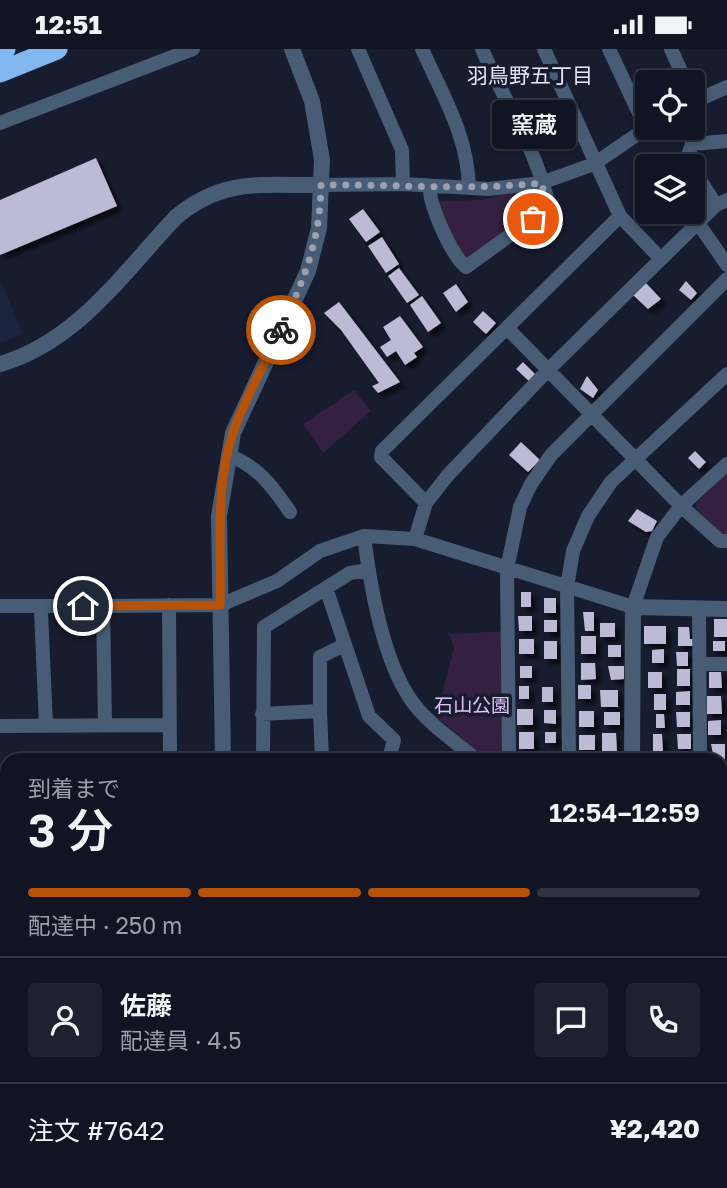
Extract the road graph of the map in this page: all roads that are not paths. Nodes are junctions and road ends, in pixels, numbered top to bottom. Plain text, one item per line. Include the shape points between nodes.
1 (57, 49) edge
2 (192, 49) edge
3 (292, 49) edge
4 (358, 49) edge
5 (422, 49) edge
6 (482, 49) edge
7 (544, 49) edge
8 (609, 49) edge
9 (671, 49) edge
10 (681, 70) edge
11 (0, 72) edge
12 (727, 87) edge
13 (705, 96) edge
14 (635, 102) edge
15 (0, 123) edge
16 (635, 135) edge
17 (727, 141) edge
18 (689, 154) edge
19 (594, 164) junction
20 (705, 182) edge
21 (541, 183) junction
22 (403, 184) junction
23 (321, 185) junction
24 (430, 188) junction
25 (469, 188) junction
26 (721, 203) edge
27 (620, 216) junction
28 (705, 217) edge
29 (697, 224) edge
30 (699, 224) edge
31 (660, 258) junction
32 (727, 265) edge
33 (727, 279) edge
34 (507, 328) junction
35 (0, 364) edge
36 (549, 369) junction
37 (727, 374) edge
38 (593, 415) junction
39 (228, 455) junction
40 (636, 458) junction
41 (727, 464) edge
42 (426, 503) junction
43 (681, 506) junction
44 (290, 512) dead end
45 (364, 536) junction
46 (415, 539) junction
47 (727, 541) edge
48 (507, 569) junction
49 (369, 570) junction
50 (567, 587) junction
51 (326, 588) junction
52 (169, 605) junction
53 (220, 605) junction
54 (0, 606) edge
55 (44, 606) junction
56 (103, 606) junction
57 (633, 607) junction
58 (727, 609) edge
59 (699, 610) junction
60 (344, 645) junction
61 (700, 664) junction
62 (727, 664) edge
63 (320, 711) junction
64 (262, 714) junction
65 (105, 725) junction
66 (170, 725) junction
67 (0, 726) edge
68 (46, 726) junction
69 (170, 753) edge
70 (223, 753) edge
71 (263, 753) edge
72 (322, 753) edge
73 (391, 753) edge
74 (469, 753) edge
75 (509, 753) edge
76 (569, 753) edge
77 (632, 753) edge
78 (700, 753) edge

1 - 11 highway
2 - 15 street
3 - 23 street via 312,101 322,160
4 - 22 street via 402,151
5 - 25 street via 463,138
6 - 21 street via 522,129
7 - 19 street
8 - 14 street
9 - 10 street
12 - 13 street
16 - 19 street
17 - 18 street via 692,144
19 - 21 street
19 - 27 street
20 - 26 street
21 - 24 street via 549,207 466,267 435,214
21 - 25 street
22 - 23 street
22 - 24 street
23 - 35 street via 229,187 195,201 68,331 39,350
23 - 39 street via 319,228 308,271 233,433
24 - 25 street
26 - 28 street
27 - 31 street
27 - 34 street
29 - 31 street
30 - 32 street
31 - 36 street
33 - 38 street
34 - 36 street
34 - 42 street via 382,451 381,457
36 - 38 street
36 - 42 street
37 - 40 street
38 - 40 street
38 - 48 street via 551,455 531,484 520,507
39 - 44 street via 260,473
39 - 53 street via 219,516
40 - 43 street
40 - 50 street via 611,482 588,516 573,551
41 - 43 street
42 - 46 street
43 - 47 street via 720,541
43 - 57 street via 657,537
45 - 46 street
45 - 49 street
45 - 53 street via 320,551 277,581
46 - 48 street
48 - 50 street
48 - 75 street
49 - 51 street via 350,573
49 - 74 street via 372,594 408,696
50 - 57 street
50 - 76 street
51 - 60 street
51 - 64 street via 264,627
52 - 53 street
52 - 56 street
52 - 66 street
53 - 70 street
54 - 55 street
55 - 56 street
55 - 68 street
56 - 65 street
57 - 59 street
57 - 77 street
58 - 59 street
59 - 61 street
60 - 63 street via 320,657
60 - 73 street via 369,716 394,740
61 - 62 street
61 - 78 street
63 - 64 street
63 - 72 street
64 - 71 street
65 - 66 street
65 - 68 street
66 - 69 street
67 - 68 street

